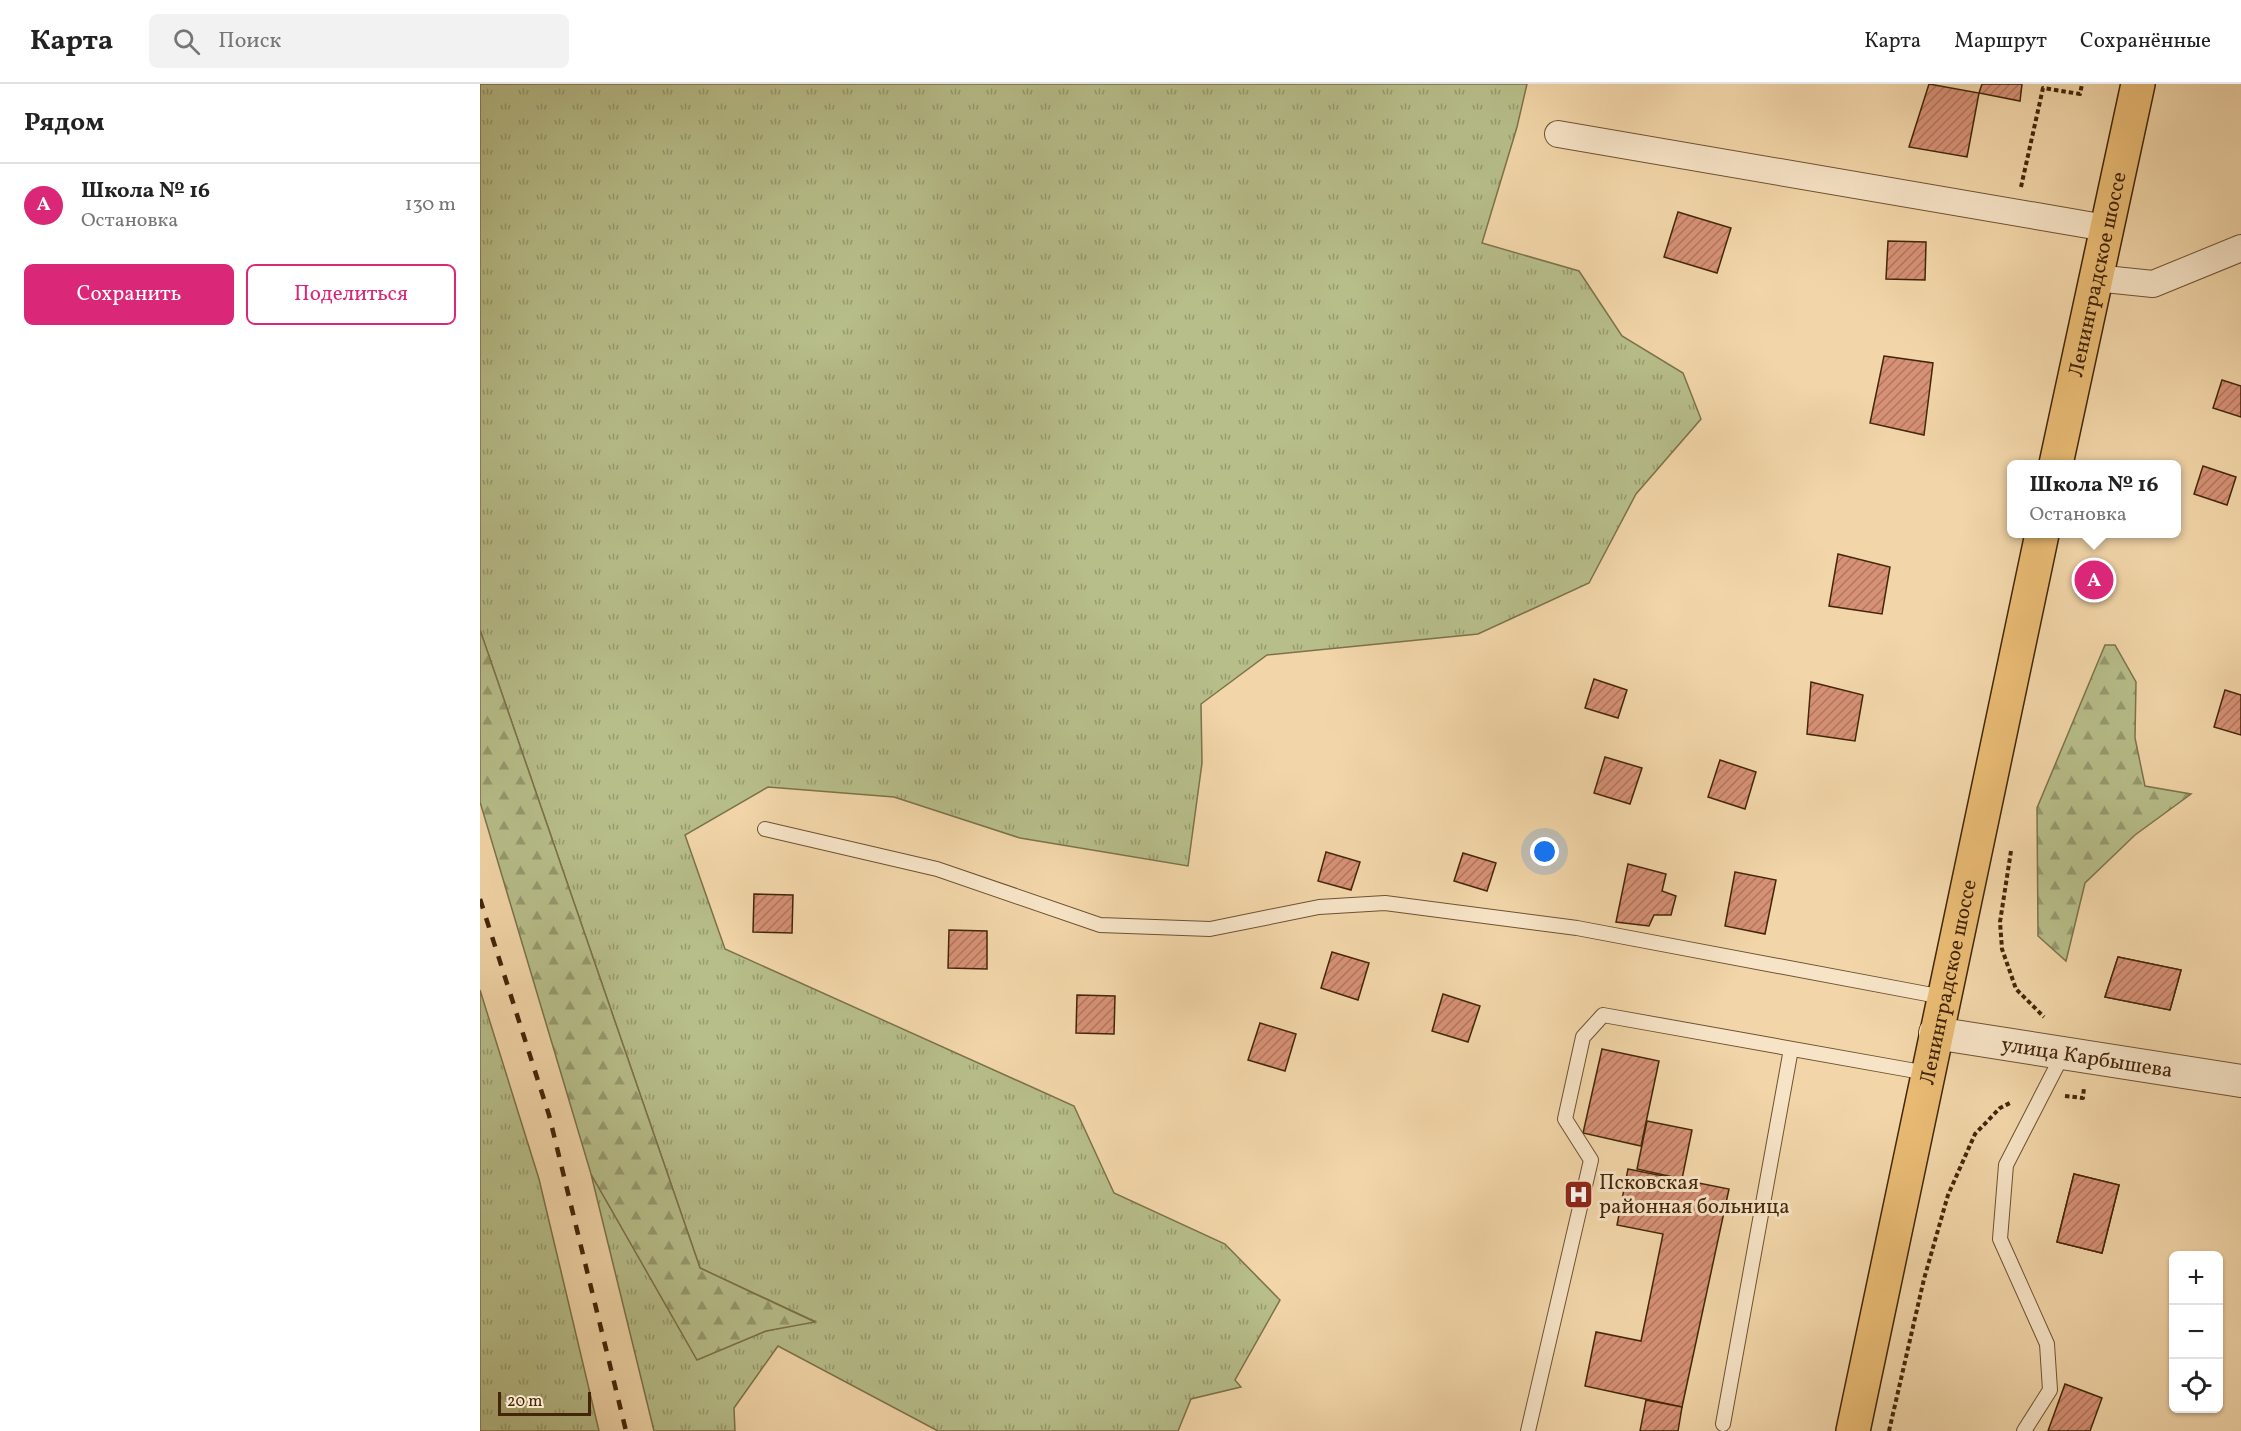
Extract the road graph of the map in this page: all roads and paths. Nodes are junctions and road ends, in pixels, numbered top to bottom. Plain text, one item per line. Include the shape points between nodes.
1 (2082, 84) edge
2 (2138, 84) edge
3 (2043, 86) edge
4 (1558, 134) dead end
5 (2016, 213) junction
6 (2106, 228) junction
7 (2241, 248) edge
8 (2095, 278) junction
9 (2057, 460) edge
10 (2041, 538) edge
11 (765, 829) dead end
12 (2005, 885) dead end
13 (1943, 998) junction
14 (2052, 1023) dead end
15 (1935, 1033) junction
16 (1791, 1049) junction
17 (2076, 1055) junction
18 (1927, 1073) junction
19 (2241, 1081) edge
20 (2044, 1092) junction
21 (1723, 1424) dead end
22 (1528, 1431) edge
23 (1853, 1431) edge
24 (1889, 1431) edge
25 (2024, 1431) edge

1 - 3 path via 2080,94
2 - 6 highway, Ленинградское шоссе
3 - 5 path
4 - 5 street
5 - 6 street
6 - 8 highway, Ленинградское шоссе
7 - 8 street via 2153,284
8 - 9 highway, Ленинградское шоссе
10 - 13 highway, Ленинградское шоссе
11 - 13 lane via 938,868 1100,925 1210,929 1319,907 1385,903 1576,928
12 - 14 path via 2000,922 2005,959 2016,989
13 - 15 highway, Ленинградское шоссе
15 - 17 street, улица Карбышева
15 - 18 highway, Ленинградское шоссе
16 - 18 lane
16 - 21 lane
16 - 22 lane via 1603,1015 1583,1037 1565,1119 1591,1160
17 - 19 street, улица Карбышева
17 - 20 lane
17 - 20 path via 2083,1098
18 - 23 highway, Ленинградское шоссе
20 - 24 path via 2000,1108 1975,1134 1948,1195
20 - 25 lane via 2006,1165 2000,1239 2047,1344 2050,1390

